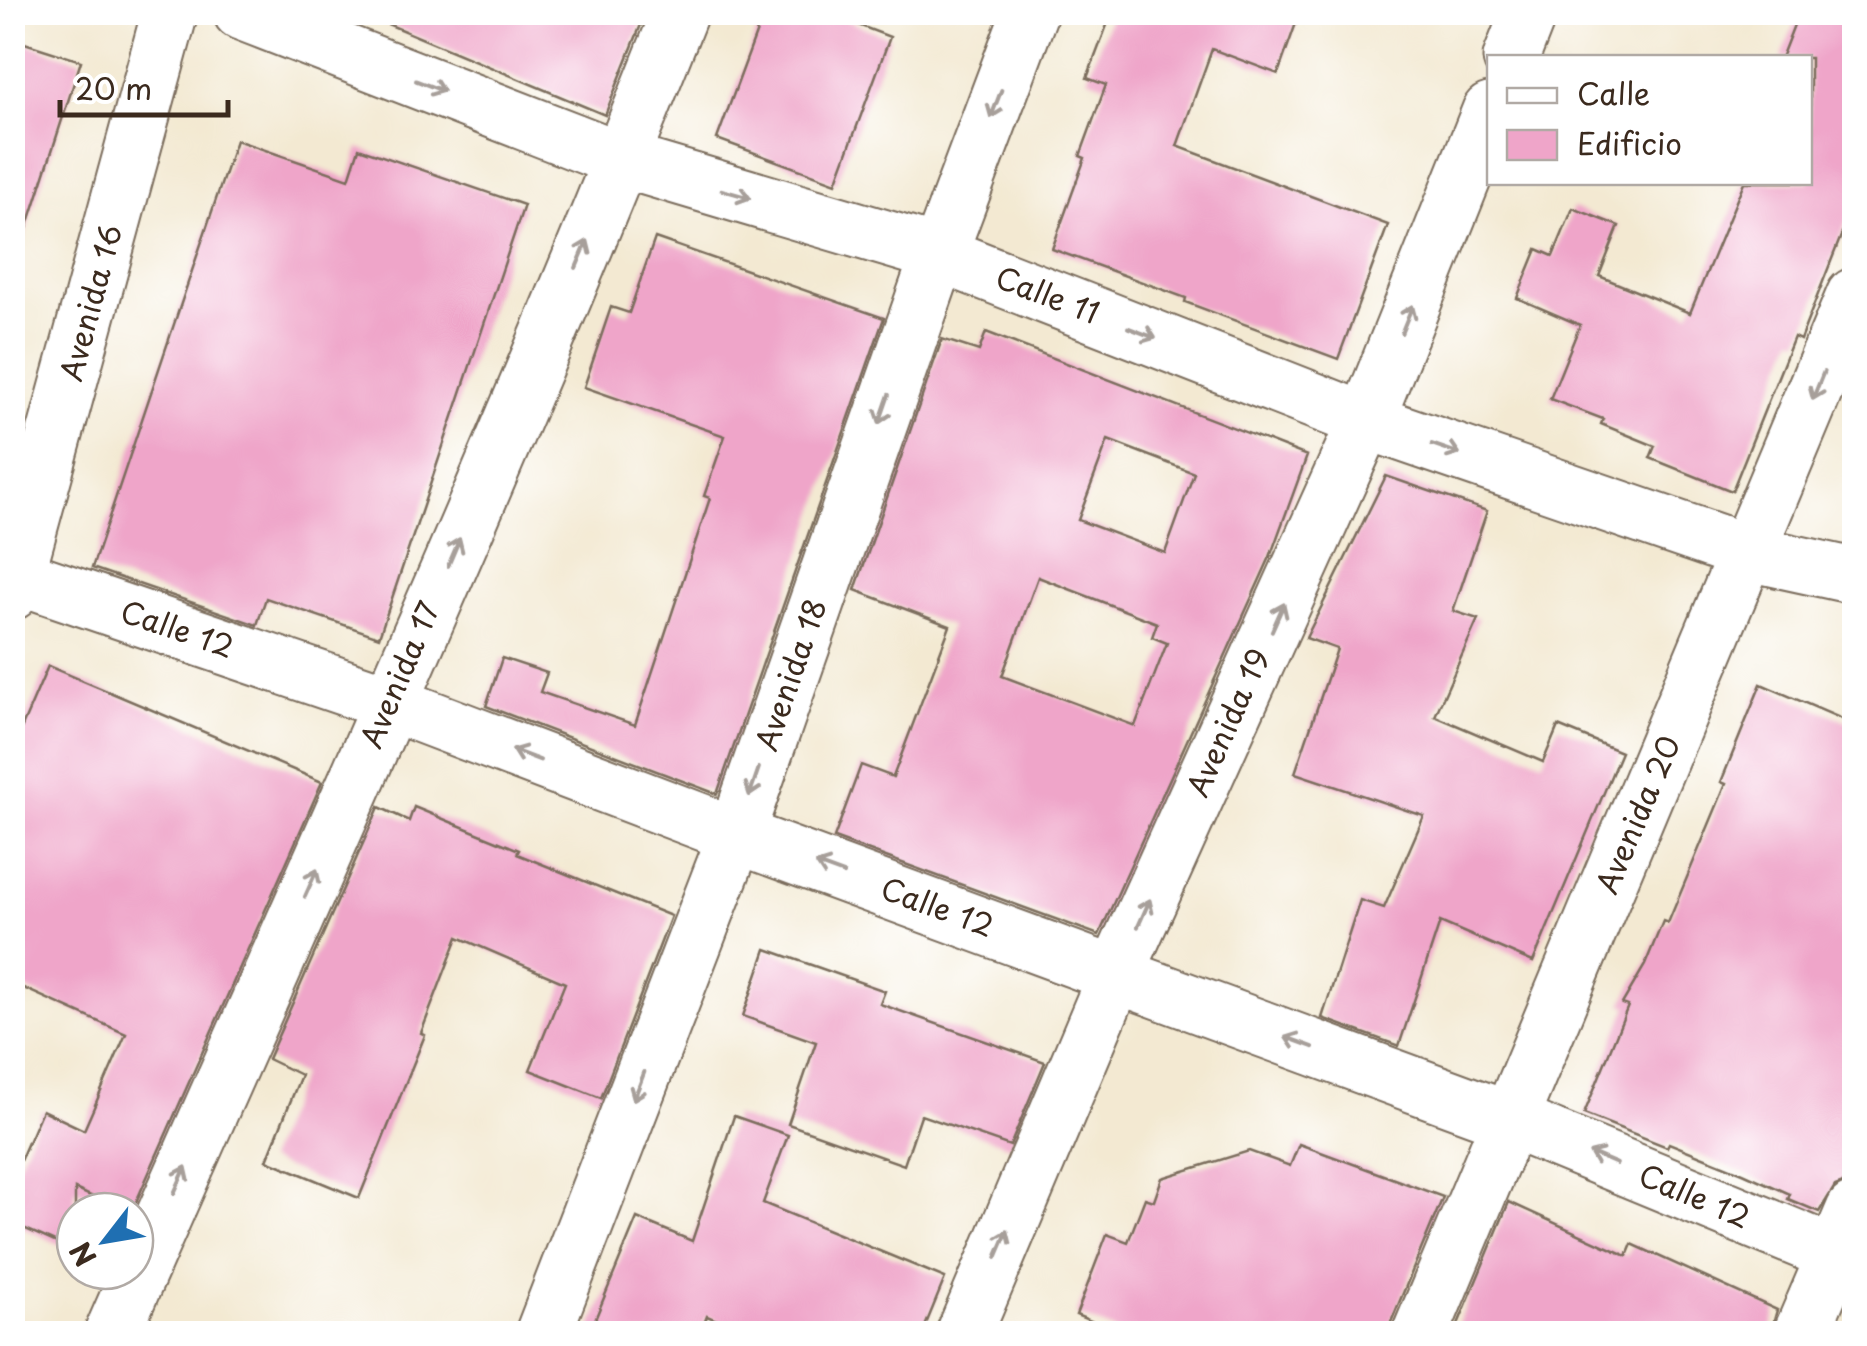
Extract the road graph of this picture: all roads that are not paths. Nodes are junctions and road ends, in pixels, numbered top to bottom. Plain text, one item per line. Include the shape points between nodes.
1 (170, 12) edge
2 (241, 12) edge
3 (680, 12) edge
4 (1030, 12) edge
5 (1529, 12) edge
6 (1512, 55) edge
7 (1487, 118) edge
8 (622, 160) junction
9 (939, 254) junction
10 (1854, 296) edge
11 (1366, 421) junction
12 (1749, 553) junction
13 (1854, 576) edge
14 (15, 580) edge
15 (390, 703) junction
16 (736, 835) junction
17 (1116, 974) junction
18 (1510, 1120) junction
19 (1847, 1242) edge
20 (112, 1334) edge
21 (543, 1334) edge
22 (964, 1334) edge
23 (1420, 1334) edge
24 (1802, 1334) edge

1 - 14 street, Avenida 16
2 -> 8 street, Calle 11
3 - 8 street, Avenida 17
4 -> 9 street, Avenida 18
5 - 6 street
11 -> 7 street, Avenida 19
8 -> 9 street, Calle 11
15 -> 8 street, Avenida 17
9 -> 11 street, Calle 11
9 -> 16 street, Avenida 18
10 -> 12 street, Avenida 20
11 -> 12 street, Calle 11
17 -> 11 street, Avenida 19
12 - 13 street, Calle 11
12 - 18 street, Avenida 20
14 - 15 street, Calle 12
16 -> 15 street, Calle 12
20 -> 15 street, Avenida 17
17 -> 16 street, Calle 12
16 -> 21 street, Avenida 18
18 -> 17 street, Calle 12
22 -> 17 street, Avenida 19
19 -> 18 street, Calle 12
18 - 23 street, Avenida 20
19 - 24 street

